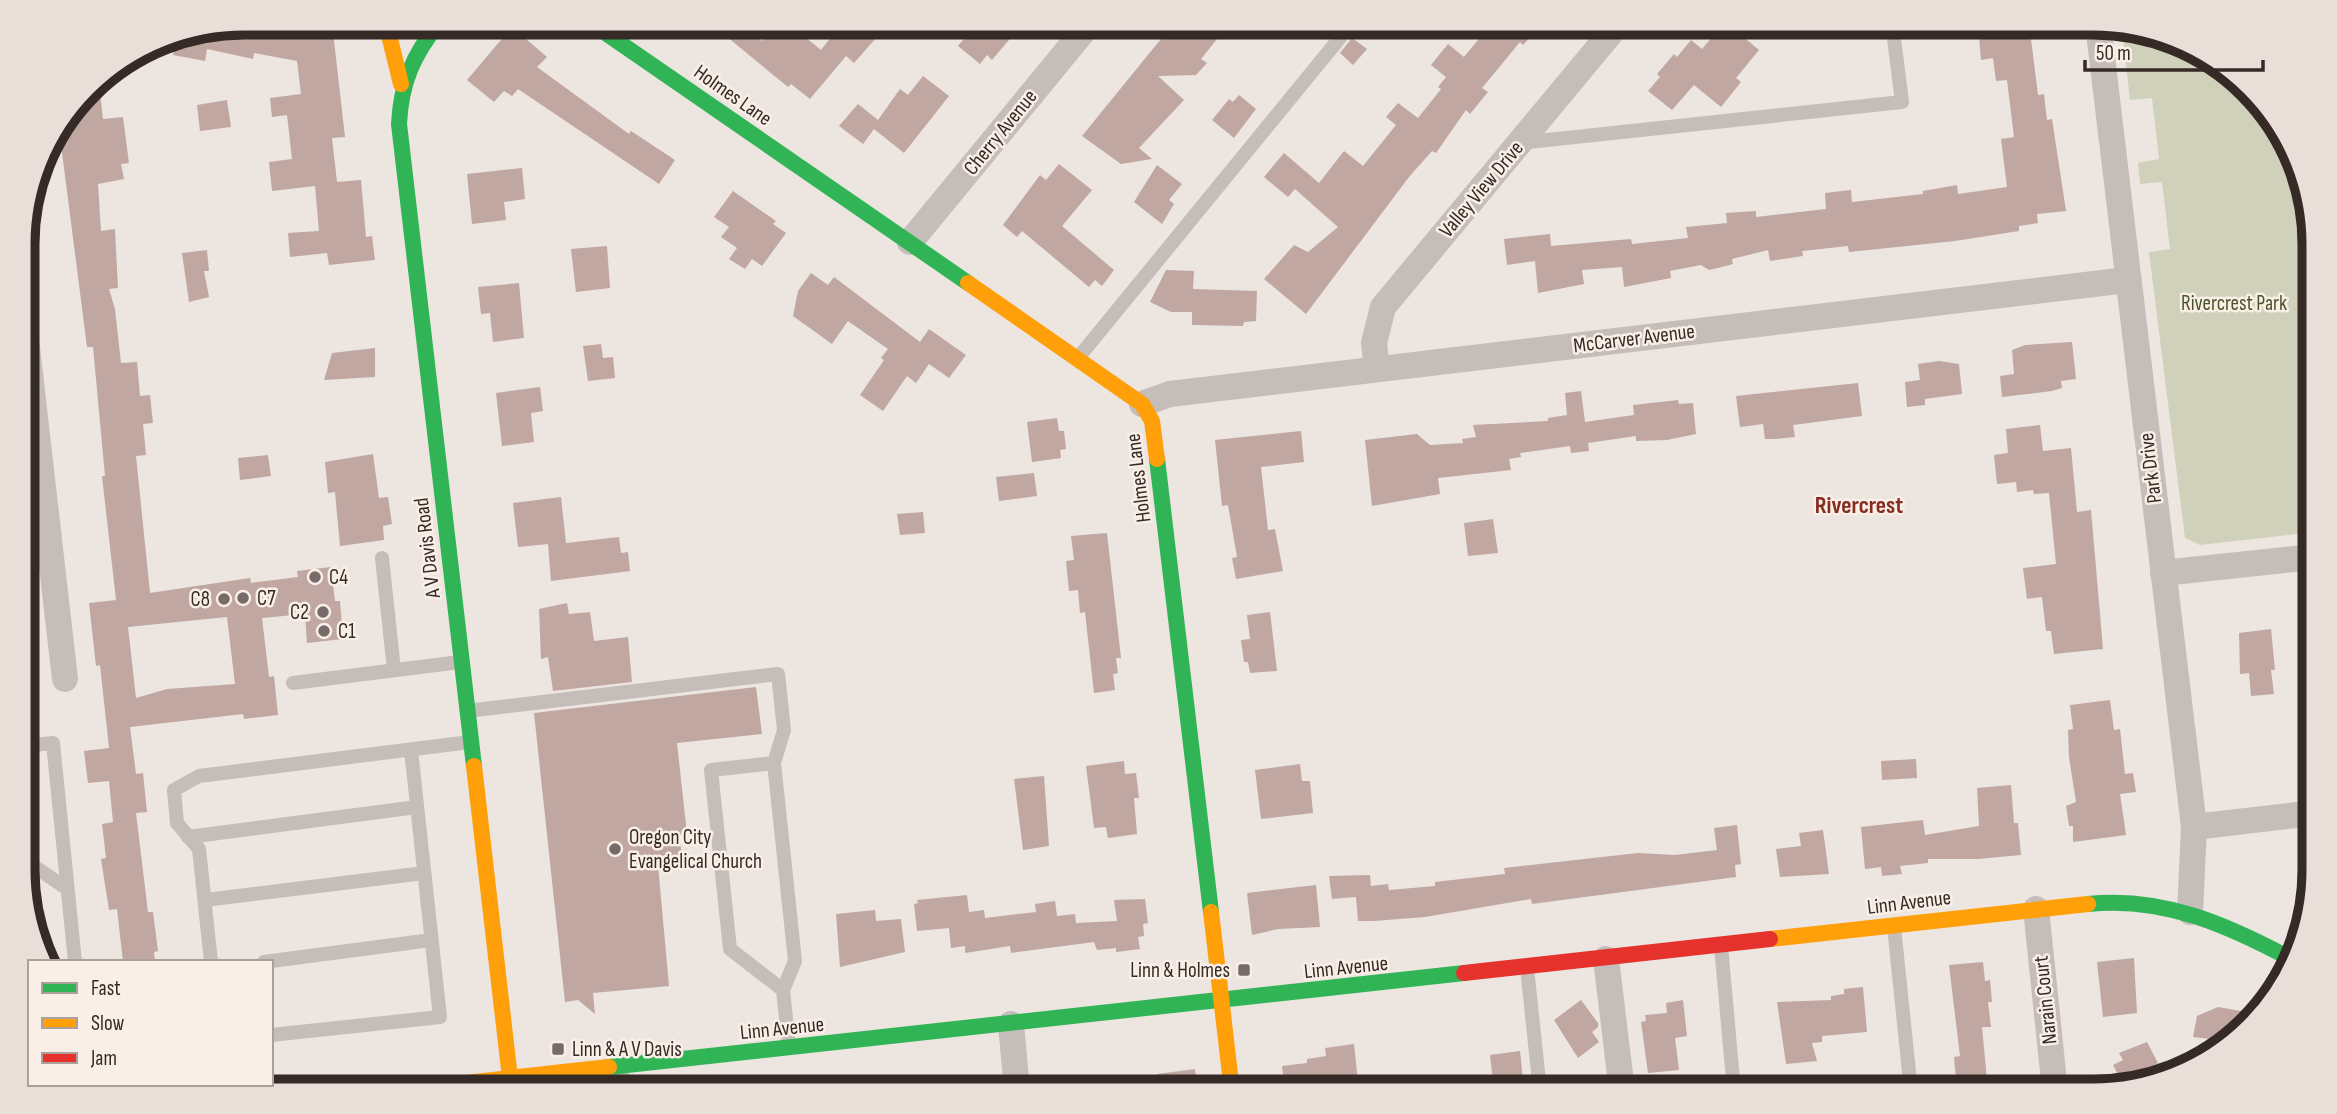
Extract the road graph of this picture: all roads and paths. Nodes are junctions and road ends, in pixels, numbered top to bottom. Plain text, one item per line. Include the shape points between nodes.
1 (389, 35) edge
2 (430, 35) edge
3 (608, 35) edge
4 (1080, 35) edge
5 (1342, 35) edge
6 (1609, 35) edge
7 (1894, 35) edge
8 (2099, 35) edge
9 (401, 85) junction
10 (1518, 143) junction
11 (910, 242) junction
12 (2127, 280) junction
13 (1078, 358) junction
14 (1377, 368) junction
15 (1142, 404) junction
16 (35, 418) edge
17 (382, 558) dead end
18 (2302, 558) edge
19 (2163, 573) junction
20 (461, 662) junction
21 (394, 670) junction
22 (65, 679) dead end
23 (293, 683) dead end
24 (467, 711) junction
25 (470, 743) junction
26 (35, 745) edge
27 (411, 750) junction
28 (774, 763) junction
29 (417, 807) junction
30 (2302, 814) edge
31 (2194, 827) junction
32 (188, 836) junction
33 (35, 867) edge
34 (424, 873) junction
35 (66, 888) junction
36 (205, 900) junction
37 (2036, 909) junction
38 (2190, 912) junction
39 (1894, 925) junction
40 (431, 940) junction
41 (1721, 946) junction
42 (2284, 955) edge
43 (1606, 959) junction
44 (75, 960) edge
45 (211, 960) edge
46 (273, 961) edge
47 (1527, 968) junction
48 (783, 990) junction
49 (1220, 1002) junction
50 (1012, 1024) junction
51 (273, 1035) edge
52 (789, 1048) junction
53 (620, 1066) junction
54 (510, 1079) edge
55 (545, 1079) edge
56 (622, 1079) edge
57 (1016, 1079) edge
58 (1230, 1079) edge
59 (1539, 1079) edge
60 (1621, 1079) edge
61 (1733, 1079) edge
62 (1909, 1079) edge
63 (2054, 1079) edge

1 - 9 street
2 - 9 street, A V Davis Road
3 - 11 street, Holmes Lane
4 - 11 street, Cherry Avenue
5 - 13 lane
6 - 10 street, Valley View Drive
7 - 10 lane via 1902,102
8 - 12 street, Park Drive
9 - 20 street, A V Davis Road via 399,124
10 - 14 street, Valley View Drive via 1383,307 1374,343
11 - 13 street, Holmes Lane
12 - 14 street, McCarver Avenue
12 - 19 street, Park Drive
13 - 15 street, Holmes Lane
14 - 15 street, McCarver Avenue via 1170,394
15 - 49 street, Holmes Lane via 1152,421
16 - 22 street
17 - 21 lane
18 - 19 street
19 - 31 street, Park Drive
20 - 21 lane
20 - 24 street, A V Davis Road
21 - 23 lane
24 - 25 street, A V Davis Road
24 - 28 lane via 778,674 784,730
25 - 27 lane
25 - 54 street, A V Davis Road
26 - 35 lane via 53,743
27 - 29 lane
27 - 32 lane via 200,776 174,790 177,823
28 - 48 lane via 795,961
28 - 48 lane via 711,769 730,949
29 - 32 lane
29 - 34 lane
30 - 31 street
31 - 38 street, Park Drive
32 - 36 lane via 199,849
33 - 35 lane
34 - 36 lane
34 - 40 lane
35 - 44 lane
36 - 45 lane
37 - 38 street, Linn Avenue via 2117,902
37 - 39 street, Linn Avenue
37 - 63 street, Narain Court
38 - 42 street, Linn Avenue
39 - 41 street, Linn Avenue
39 - 62 lane
40 - 46 lane
40 - 51 lane via 440,1017
41 - 43 street, Linn Avenue
41 - 61 lane
43 - 47 street, Linn Avenue
43 - 60 street
47 - 49 street, Linn Avenue
47 - 59 lane
48 - 52 lane
49 - 50 street, Linn Avenue
49 - 58 street, Holmes Lane
50 - 52 street, Linn Avenue
50 - 57 street
52 - 53 street, Linn Avenue
53 - 55 street, Linn Avenue
53 - 56 lane

